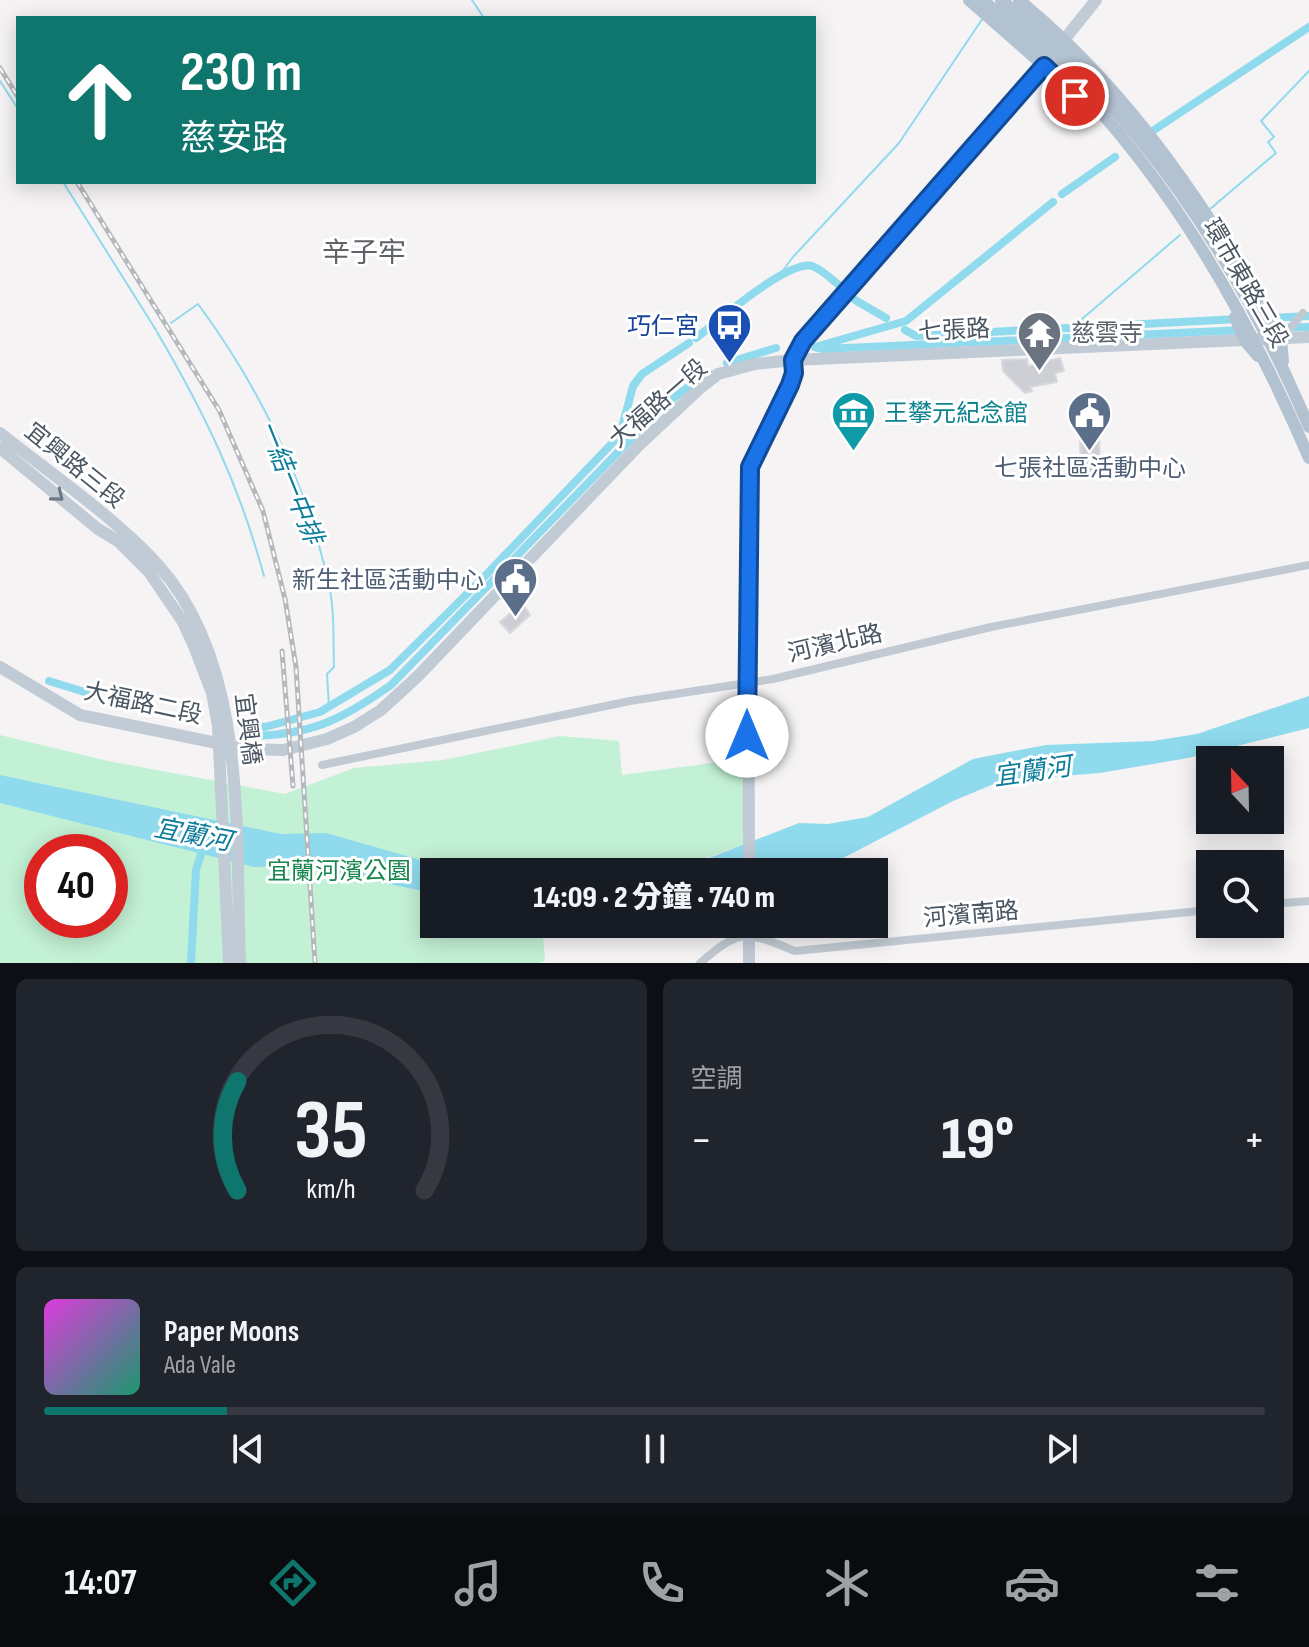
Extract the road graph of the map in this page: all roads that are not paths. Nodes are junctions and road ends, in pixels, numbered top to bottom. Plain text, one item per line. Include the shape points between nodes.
1 (969, 0) edge
2 (982, 0) edge
3 (1001, 0) edge
4 (1019, 0) edge
5 (1096, 0) edge
6 (1054, 54) junction
7 (1247, 310) junction
8 (1303, 313) dead end
9 (1309, 337) edge
10 (1263, 340) junction
11 (793, 360) junction
12 (1278, 371) junction
13 (1309, 427) edge
14 (0, 433) edge
15 (0, 448) edge
16 (1309, 458) edge
17 (120, 536) junction
18 (1309, 565) edge
19 (0, 667) edge
20 (240, 747) joint
21 (322, 765) dead end
22 (749, 858) edge
23 (1309, 901) edge
24 (1284, 903) edge
25 (1196, 911) edge
26 (749, 938) edge
27 (229, 963) edge
28 (240, 963) edge
29 (700, 963) edge
30 (749, 963) edge

1 - 6 main road, 環市東路三段
2 - 6 main road, 環市東路三段
3 - 6 main road, 環市東路三段
4 - 6 main road, 環市東路三段
5 - 6 street
6 - 7 main road, 環市東路三段
6 - 7 main road, 環市東路三段 via 1133,115 1190,188
6 - 11 street via 803,341
7 - 10 main road, 環市東路三段
7 - 10 main road, 環市東路三段
8 - 10 street
9 - 10 street, 七張路
10 - 11 street, 七張路
10 - 12 main road, 環市東路三段
10 - 12 main road, 環市東路三段
11 - 20 street, 大福路一段 via 718,374 699,389 381,710 354,727 301,746
11 - 22 street via 794,373 755,453 748,485
12 - 13 main road
12 - 16 main road
14 - 17 street, 宜興路三段
15 -> 17 street, 宜興路三段 via 98,529
17 - 27 street, 宜興橋 via 183,622 212,693
17 - 28 street, 宜興橋 via 159,566 184,601 222,690 230,734
18 - 21 street, 河濱北路 via 991,627 773,679 630,701
19 - 20 street, 大福路二段 via 80,715
23 - 24 street
25 - 29 street, 河濱南路 via 795,951 744,934
26 - 30 street

